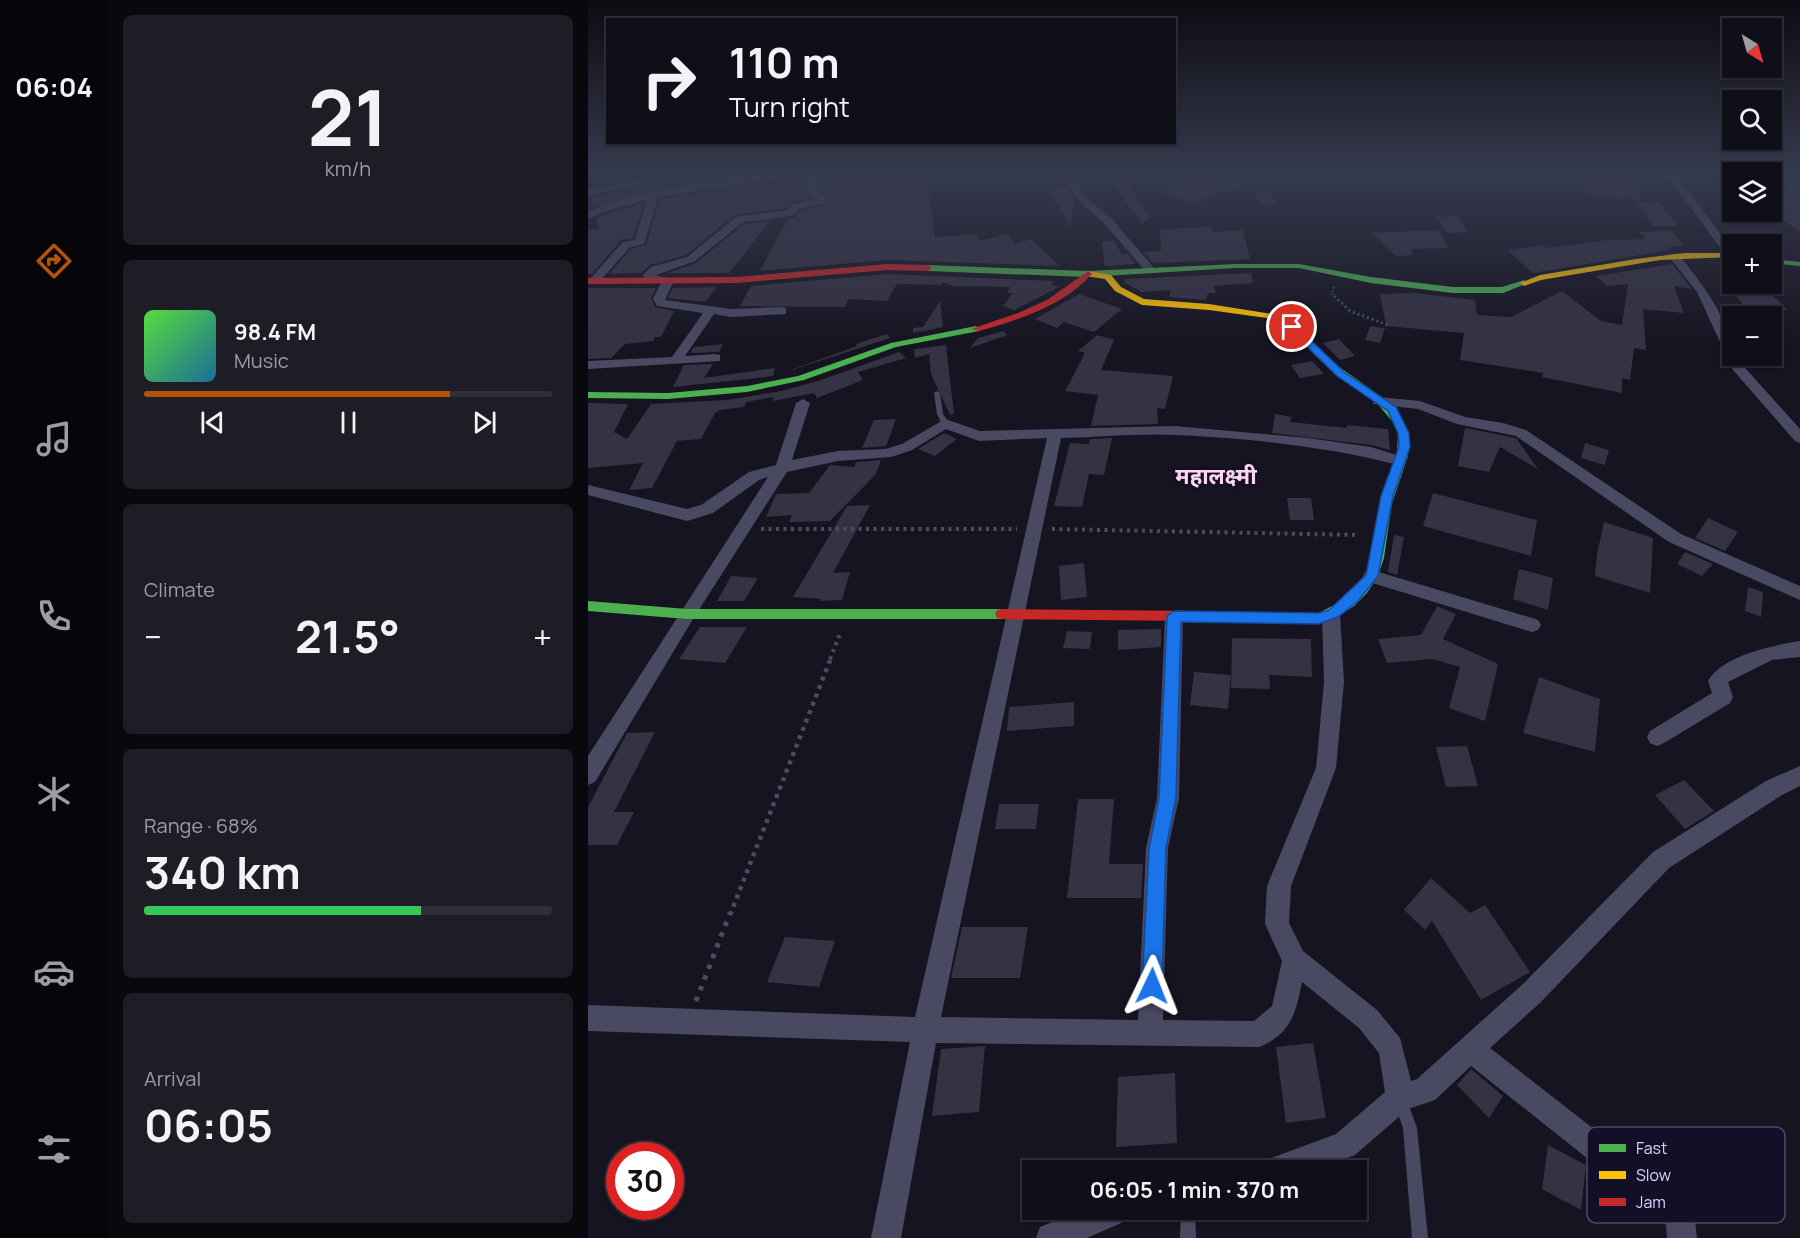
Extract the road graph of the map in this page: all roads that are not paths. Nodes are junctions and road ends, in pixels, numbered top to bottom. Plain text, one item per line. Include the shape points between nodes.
1 (643, 229) edge
2 (728, 229) edge
3 (1115, 229) edge
4 (1712, 229) edge
5 (1722, 242) edge
6 (1722, 254) edge
7 (1674, 256) junction
8 (1782, 262) edge
9 (1800, 264) edge
10 (1151, 271) junction
11 (1088, 274) junction
12 (669, 281) junction
13 (593, 285) edge
14 (782, 311) dead end
15 (711, 312) junction
16 (1722, 332) edge
17 (715, 358) dead end
18 (676, 360) junction
19 (588, 365) edge
20 (1738, 366) edge
21 (937, 393) dead end
22 (588, 395) edge
23 (1378, 401) junction
24 (803, 403) dead end
25 (945, 423) junction
26 (1055, 434) junction
27 (1800, 438) edge
28 (1398, 460) junction
29 (783, 466) junction
30 (588, 490) edge
31 (1372, 576) junction
32 (1800, 593) edge
33 (588, 606) edge
34 (687, 614) junction
35 (1016, 614) junction
36 (1331, 614) junction
37 (1174, 616) junction
38 (1532, 625) dead end
39 (1800, 649) edge
40 (1657, 737) dead end
41 (588, 775) edge
42 (1800, 777) edge
43 (1294, 960) junction
44 (588, 1018) edge
45 (925, 1030) junction
46 (1150, 1032) junction
47 (1470, 1049) junction
48 (1400, 1098) junction
49 (1587, 1141) edge
50 (1304, 1160) edge
51 (1094, 1220) edge
52 (1188, 1220) edge
53 (1680, 1223) edge
54 (886, 1238) edge
55 (1051, 1238) edge
56 (1188, 1238) edge
57 (1420, 1238) edge
58 (1682, 1238) edge

1 - 13 street via 640,242 627,244
2 - 12 street via 691,259 655,269 648,276
3 - 10 street
4 - 5 street
6 - 7 street
7 - 10 street via 1540,278 1503,290 1453,290 1299,266
7 - 16 street via 1702,291
8 - 9 street
10 - 11 street
11 - 12 street via 888,267
11 - 22 street via 1069,290 1008,318 952,335 895,344 797,378 690,397
11 - 23 street via 1108,277 1118,289 1142,302 1269,316 1292,327 1340,374
12 - 13 street
12 - 15 street via 659,299 661,303
14 - 15 street
15 - 18 street
17 - 18 street
18 - 19 street via 633,366
20 - 27 street
21 - 25 lane
23 - 28 street via 1392,409 1403,433 1405,447
23 - 32 street via 1420,405 1462,422 1521,433 1675,538
24 - 29 street
25 - 26 street via 979,435
25 - 29 street via 907,447 886,454 838,456
26 - 28 street via 1175,430 1319,445
26 - 35 street
28 - 31 street via 1378,535
29 - 30 street via 754,476 707,509 687,514
29 - 34 street
31 - 36 street via 1355,596
31 - 38 street
33 - 34 street
34 - 35 street
34 - 41 street
35 - 37 street
35 - 45 street
36 - 37 street via 1318,618
36 - 43 street via 1334,682 1326,768 1279,886 1277,924
37 - 46 street via 1168,798 1157,848
39 - 40 street via 1769,653 1721,676 1718,681 1723,697
42 - 47 street via 1774,788 1661,860 1532,993
43 - 46 street via 1282,1013 1259,1034
43 - 48 street via 1368,1019 1391,1047
44 - 45 street
45 - 46 street
45 - 54 street
47 - 48 street via 1425,1090
47 - 49 street
48 - 50 street via 1345,1145
48 - 57 lane via 1410,1128
51 - 55 street
52 - 56 lane
53 - 58 street

